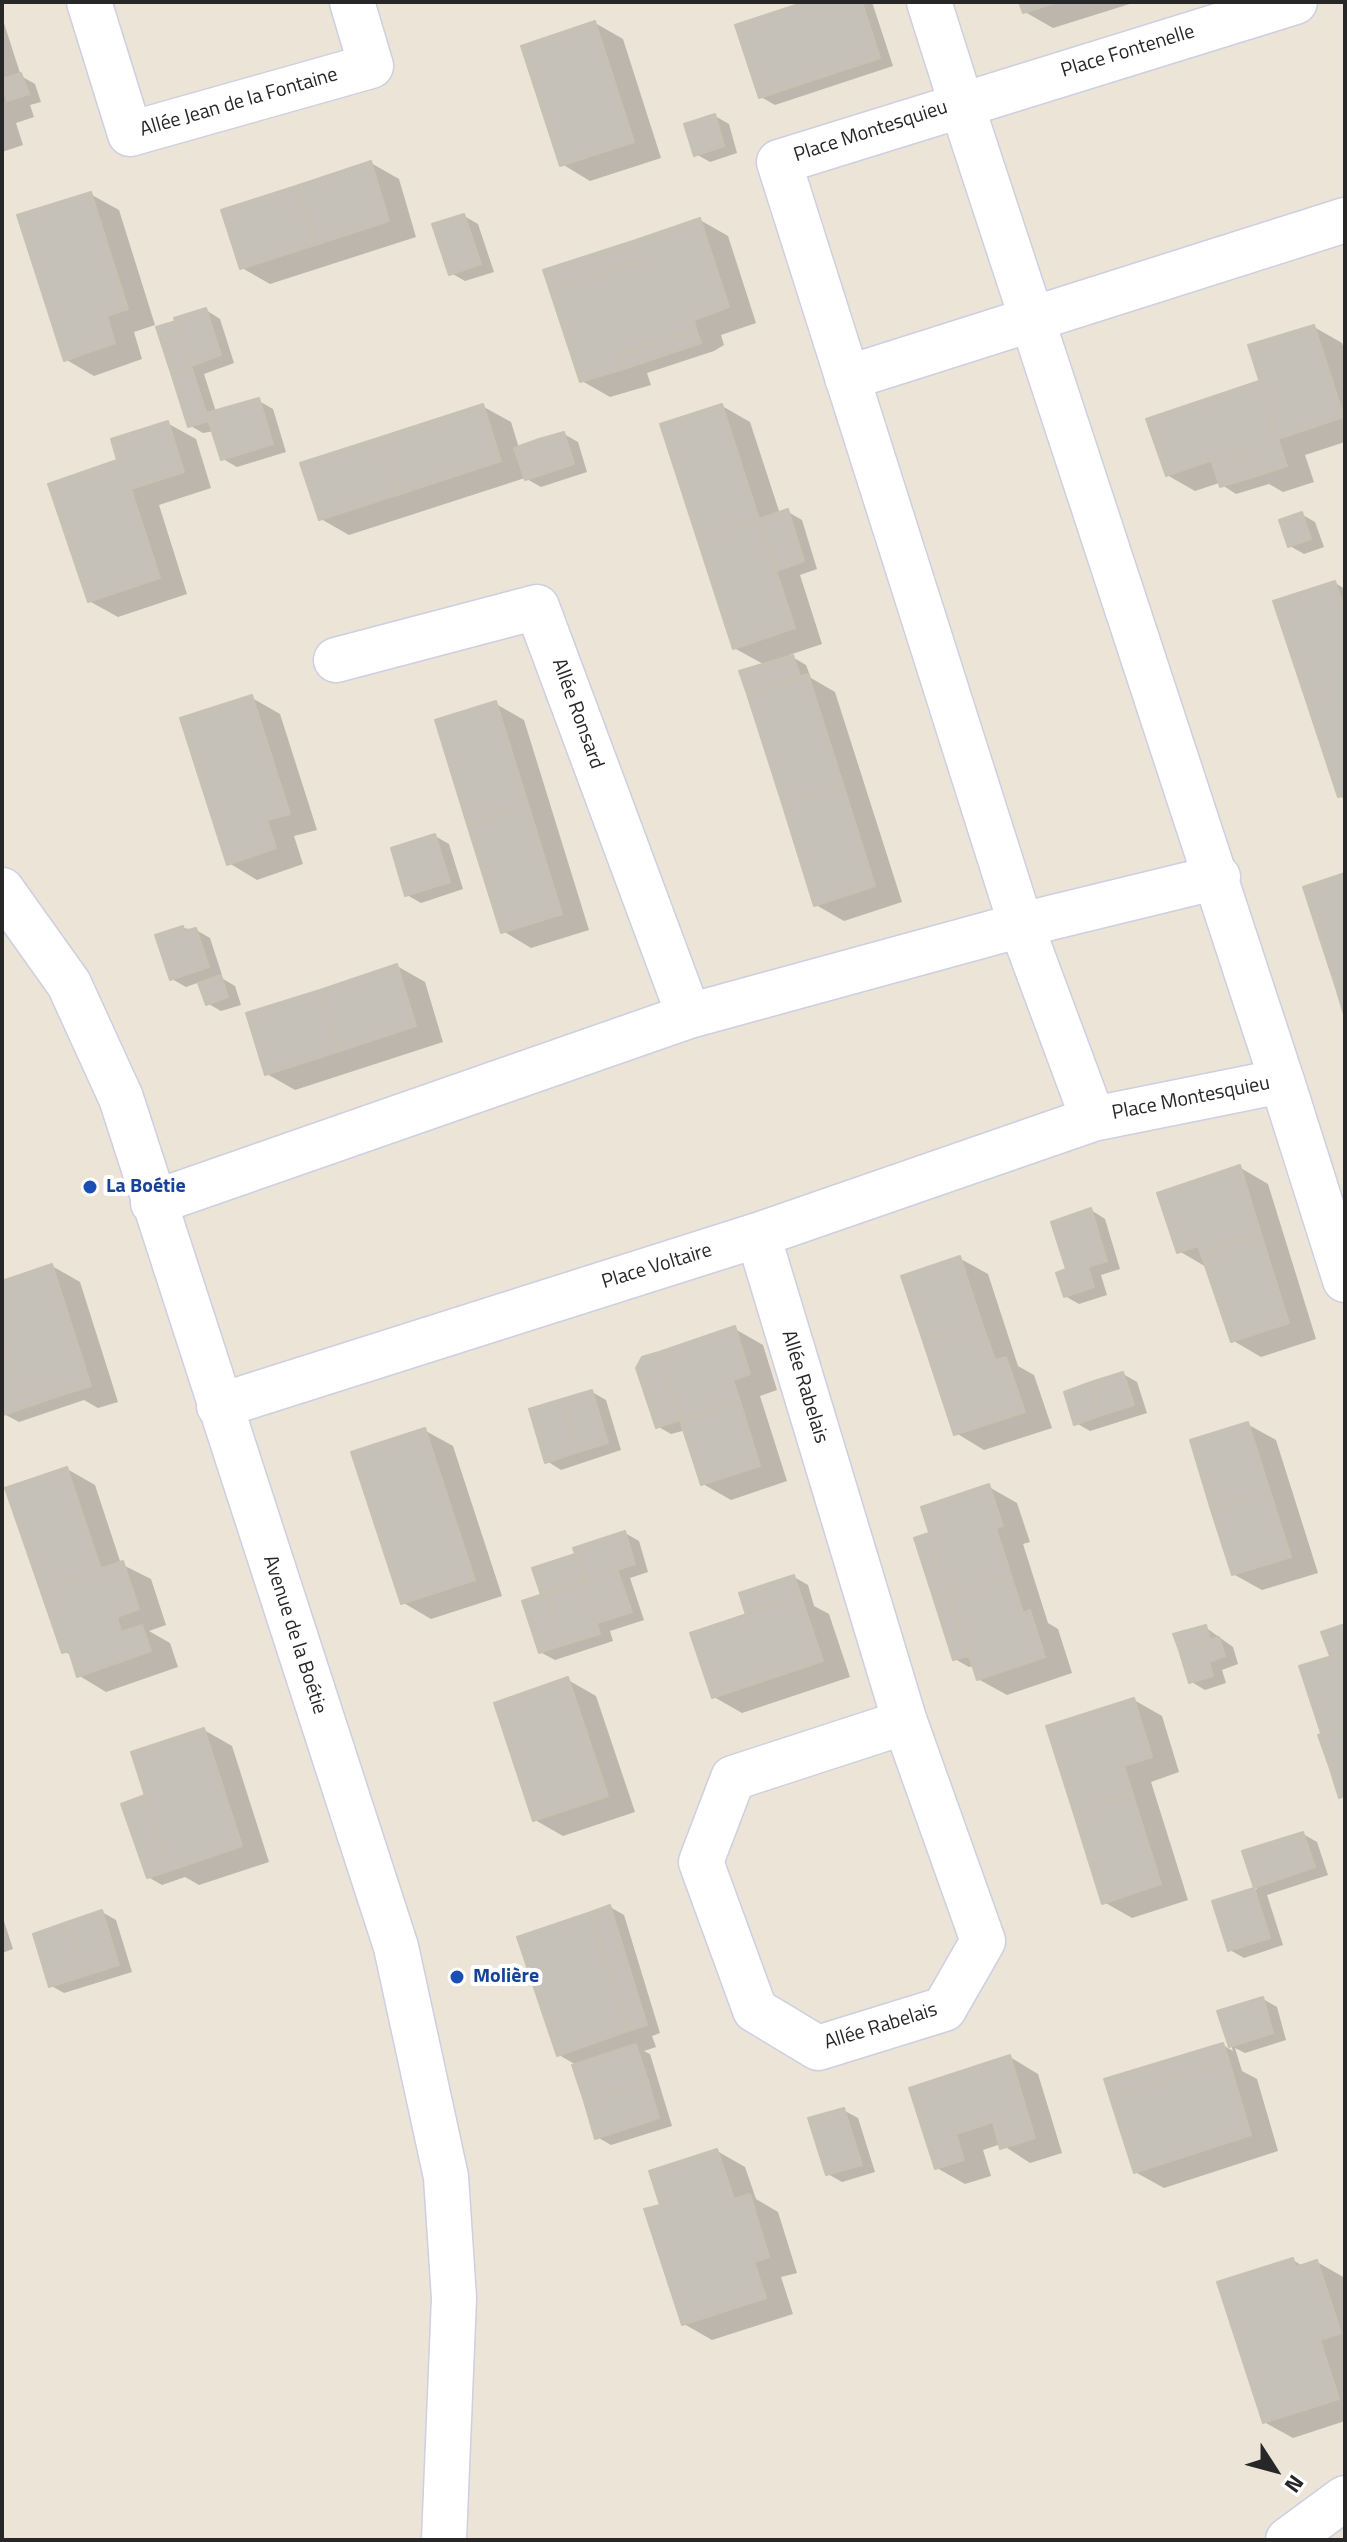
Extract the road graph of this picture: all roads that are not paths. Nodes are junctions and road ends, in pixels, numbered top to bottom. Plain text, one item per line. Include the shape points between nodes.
1 (89, 2) edge
2 (352, 2) edge
3 (929, 2) edge
4 (1295, 2) edge
5 (961, 103) junction
6 (1345, 220) edge
7 (1033, 320) junction
8 (847, 378) junction
9 (336, 660) dead end
10 (1218, 877) junction
11 (2, 890) edge
12 (1021, 925) junction
13 (689, 1016) junction
14 (1282, 1081) junction
15 (1093, 1119) junction
16 (153, 1203) junction
17 (758, 1235) junction
18 (1345, 1280) edge
19 (219, 1406) junction
20 (905, 1722) junction
21 (447, 2418) junction
22 (1345, 2498) edge
23 (413, 2540) edge
24 (444, 2540) edge
25 (1288, 2540) edge

1 - 2 street, Allée Jean de la Fontaine via 130,134 371,66
3 - 5 street
4 - 5 street, Place Fontenelle
5 - 7 street, Place Montesquieu
5 - 8 street, Place Montesquieu via 779,162
6 - 7 street
7 - 8 street
7 - 10 street, Place Montesquieu
8 - 12 street, Place Montesquieu
9 - 13 street, Allée Ronsard via 537,607
10 - 12 street
10 - 14 street, Place Montesquieu
11 - 16 street, Avenue de la Boétie via 69,984 121,1098
12 - 13 street
12 - 15 street, Place Montesquieu
13 - 16 street
14 - 15 street, Place Montesquieu
14 - 18 street
15 - 17 street, Place Voltaire
16 - 19 street, Avenue de la Boétie
17 - 19 street, Place Voltaire
17 - 20 street, Allée Rabelais
19 - 21 street, Avenue de la Boétie via 396,1947 446,2177 454,2298
20 - 20 street, Allée Rabelais via 983,1941 944,2009 818,2048 755,2010 701,1862 733,1778
21 - 23 street, Avenue de la Boétie
21 - 24 street, Avenue de la Boétie
22 - 25 street

